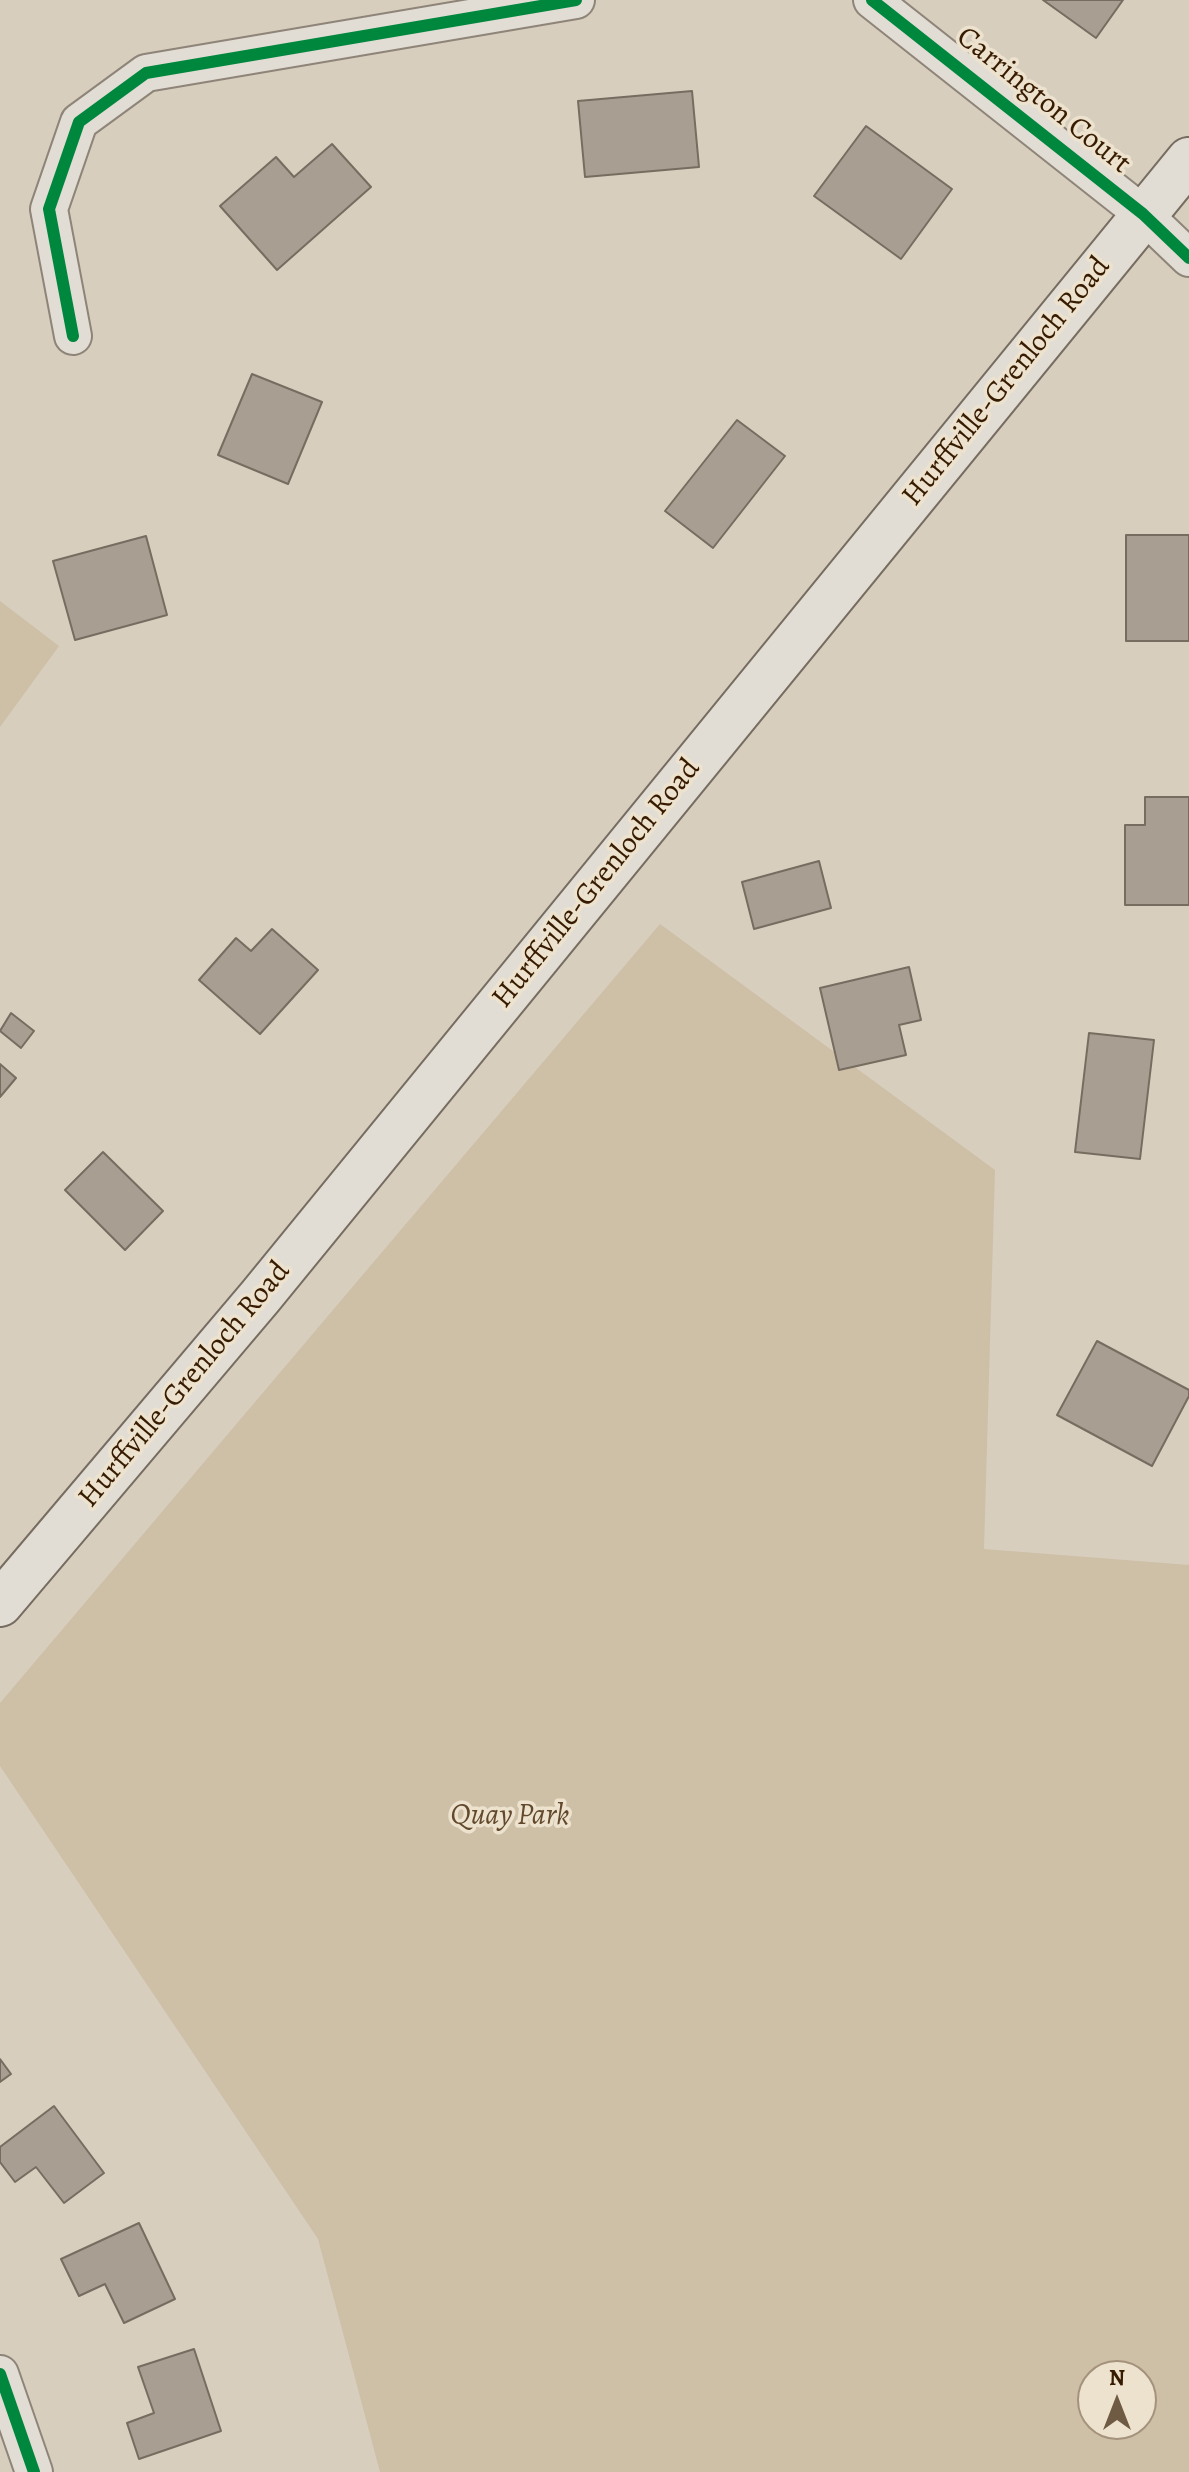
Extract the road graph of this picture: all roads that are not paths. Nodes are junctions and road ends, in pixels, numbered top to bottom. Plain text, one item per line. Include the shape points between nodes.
1 (576, 0) edge
2 (872, 0) edge
3 (1189, 160) edge
4 (1143, 214) junction
5 (1189, 258) edge
6 (73, 336) dead end
7 (0, 1604) edge
8 (0, 2374) edge
9 (34, 2472) edge

1 - 6 street via 146,73 79,122 49,209
2 - 4 street, Carrington Court
3 - 4 main road, Hurffville-Grenloch Road
4 - 5 street, Carrington Court
4 - 7 main road, Hurffville-Grenloch Road via 260,1297
8 - 9 street

